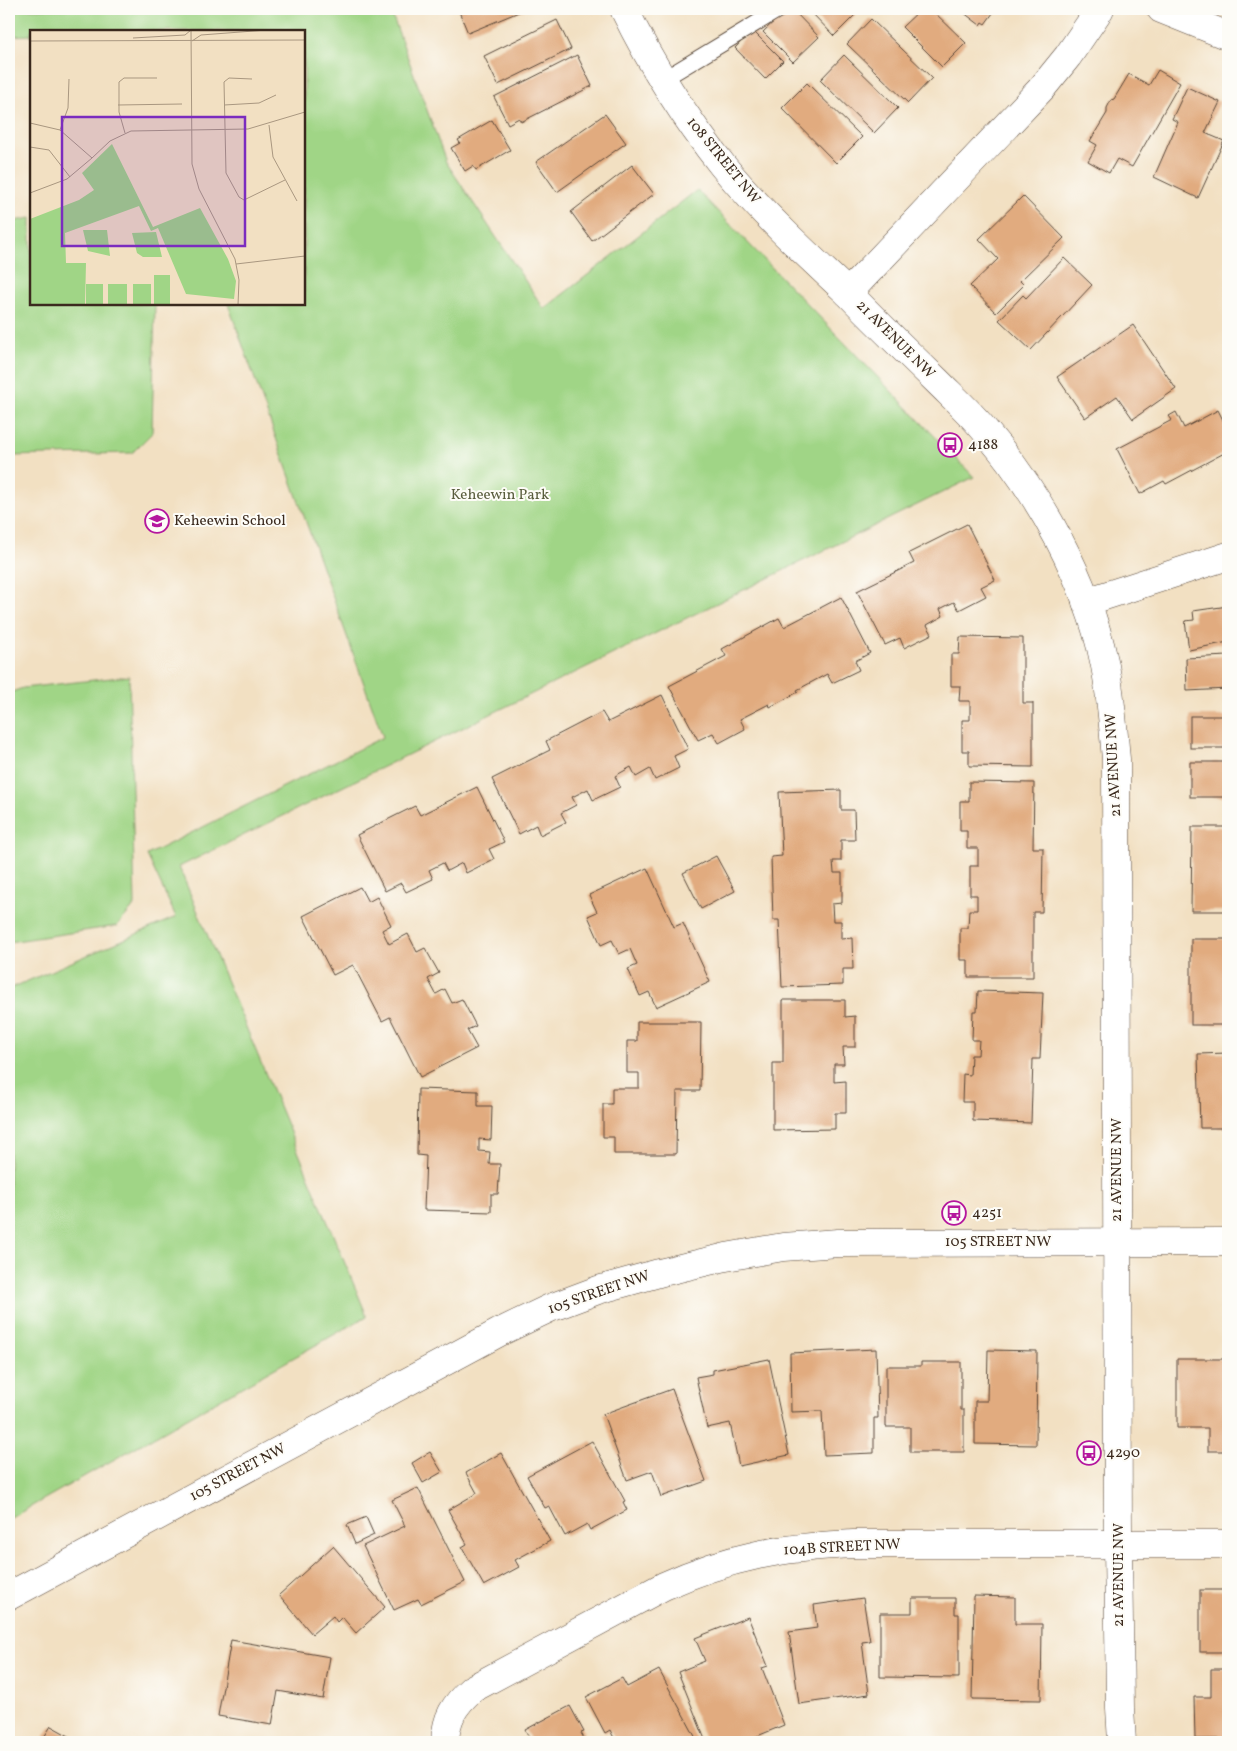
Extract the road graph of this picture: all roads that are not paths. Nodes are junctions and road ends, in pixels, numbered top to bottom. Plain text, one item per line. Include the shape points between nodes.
1 (624, 9) edge
2 (780, 9) edge
3 (1100, 9) edge
4 (1161, 9) edge
5 (1228, 36) edge
6 (662, 80) junction
7 (848, 293) junction
8 (1228, 556) edge
9 (1086, 602) junction
10 (1117, 1242) junction
11 (1228, 1242) edge
12 (1118, 1543) junction
13 (1228, 1544) edge
14 (9, 1596) edge
15 (445, 1733) edge
16 (1122, 1742) edge

1 - 6 street, 108 STREET NW
2 - 6 lane
3 - 7 street, 21 AVENUE NW via 1042,88
4 - 5 street
6 - 7 street, 108 STREET NW via 723,166 788,237
7 - 9 street, 21 AVENUE NW via 987,432 1036,500 1058,538
8 - 9 street
9 - 10 street, 21 AVENUE NW via 1104,661 1116,759
10 - 11 street, 105 STREET NW
10 - 12 street, 21 AVENUE NW
10 - 14 street, 105 STREET NW via 838,1242 783,1247 659,1272 598,1290 500,1332
12 - 13 street, 104B STREET NW
12 - 15 street, 104B STREET NW via 818,1546 759,1553 726,1562 696,1571 655,1590 472,1689 459,1700
12 - 16 street, 21 AVENUE NW

